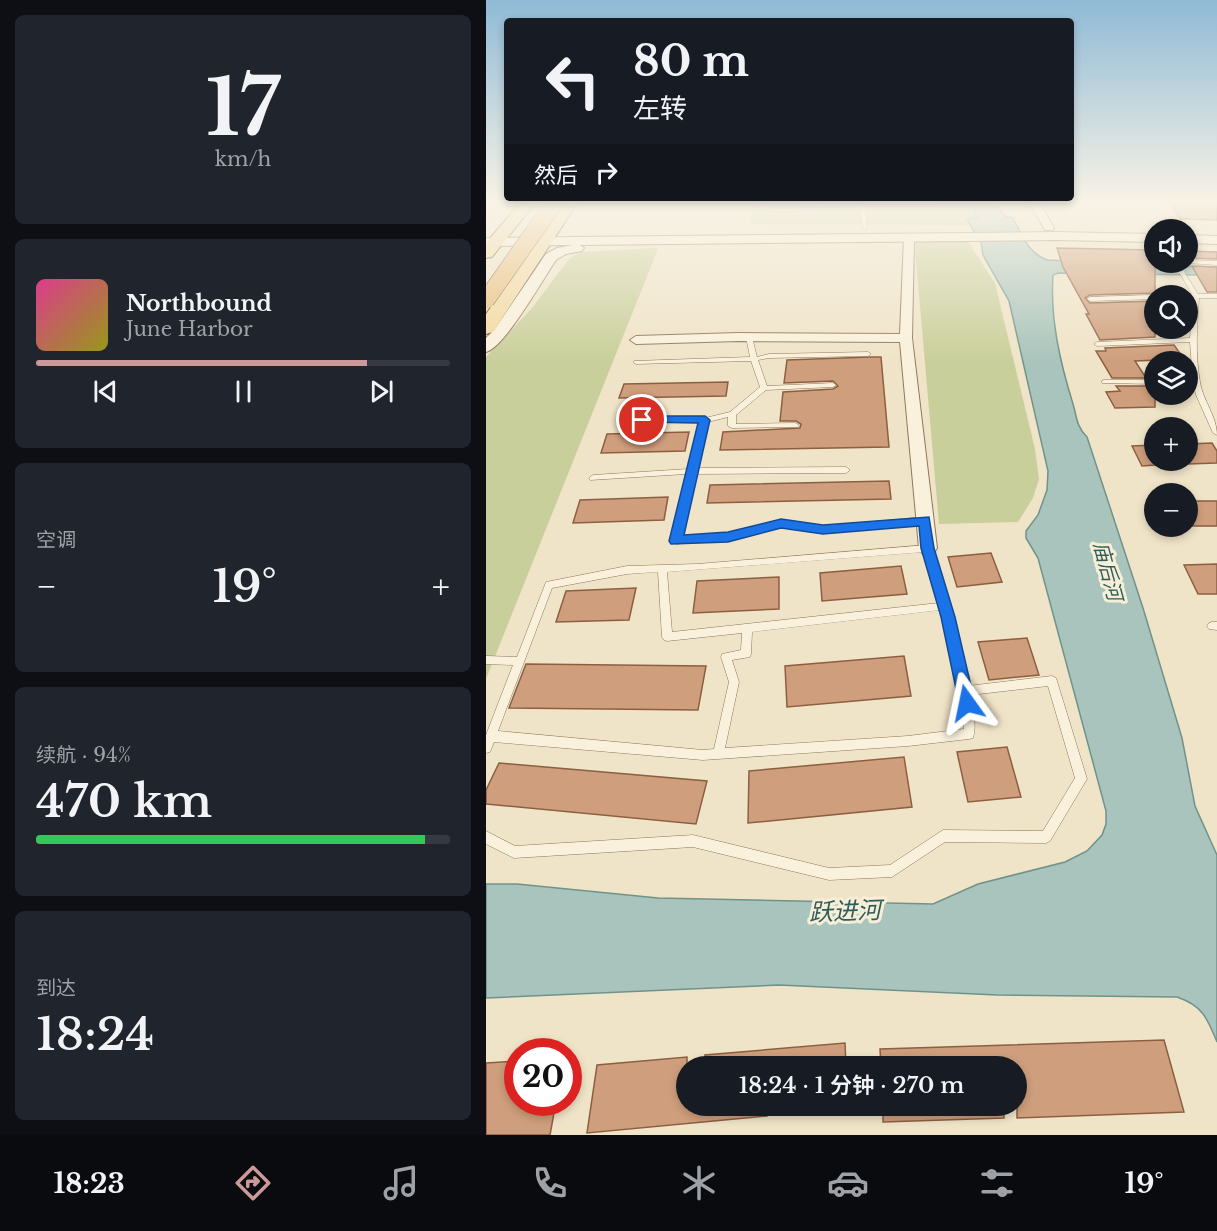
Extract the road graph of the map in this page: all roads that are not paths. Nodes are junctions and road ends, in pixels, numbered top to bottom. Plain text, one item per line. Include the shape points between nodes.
1 (496, 255) edge
2 (518, 255) edge
3 (537, 255) edge
4 (554, 255) edge
5 (908, 255) edge
6 (1198, 262) edge
7 (1217, 263) edge
8 (486, 268) edge
9 (1198, 296) edge
10 (1217, 296) edge
11 (1144, 297) edge
12 (1090, 299) dead end
13 (486, 300) edge
14 (486, 328) edge
15 (749, 337) junction
16 (906, 338) junction
17 (636, 340) dead end
18 (1193, 340) joint
19 (1097, 344) dead end
20 (486, 347) edge
21 (1194, 351) edge
22 (868, 354) dead end
23 (754, 358) junction
24 (636, 362) dead end
25 (1104, 382) dead end
26 (1144, 382) edge
27 (833, 385) dead end
28 (764, 388) junction
29 (1198, 391) edge
30 (732, 414) junction
31 (642, 420) dead end
32 (705, 420) junction
33 (795, 425) dead end
34 (1217, 433) edge
35 (846, 470) dead end
36 (691, 471) junction
37 (593, 478) dead end
38 (924, 520) junction
39 (927, 548) junction
40 (662, 569) junction
41 (945, 606) junction
42 (747, 628) junction
43 (486, 660) edge
44 (519, 661) junction
45 (964, 691) junction
46 (492, 736) junction
47 (486, 748) edge
48 (718, 754) junction
49 (486, 837) edge

1 - 8 highway
2 - 13 highway, bridge
3 - 14 main road
4 - 20 street
5 - 16 street
6 - 7 lane
9 - 10 lane
11 - 12 lane
15 - 16 street
15 - 17 street
15 - 23 lane
16 - 38 street
18 - 19 lane
18 - 21 lane
22 - 23 lane
23 - 24 lane
23 - 28 lane
25 - 26 lane
27 - 28 lane
28 - 30 lane
29 - 34 lane
30 - 32 lane
30 - 33 lane via 732,426
31 - 32 lane
32 - 36 lane
35 - 36 lane
36 - 37 lane
36 - 38 lane via 676,541 728,537 781,524 823,529
38 - 39 street
39 - 40 lane
39 - 41 lane
40 - 42 lane via 667,636
40 - 44 lane via 627,570 549,585
41 - 42 lane
41 - 45 lane
42 - 48 lane via 746,654 726,657 734,682
43 - 44 lane
44 - 46 lane
45 - 48 lane via 969,734
45 - 49 lane via 1052,681 1081,779 1046,837 943,836 892,872 829,874 693,841 514,852
46 - 47 lane
46 - 48 lane

